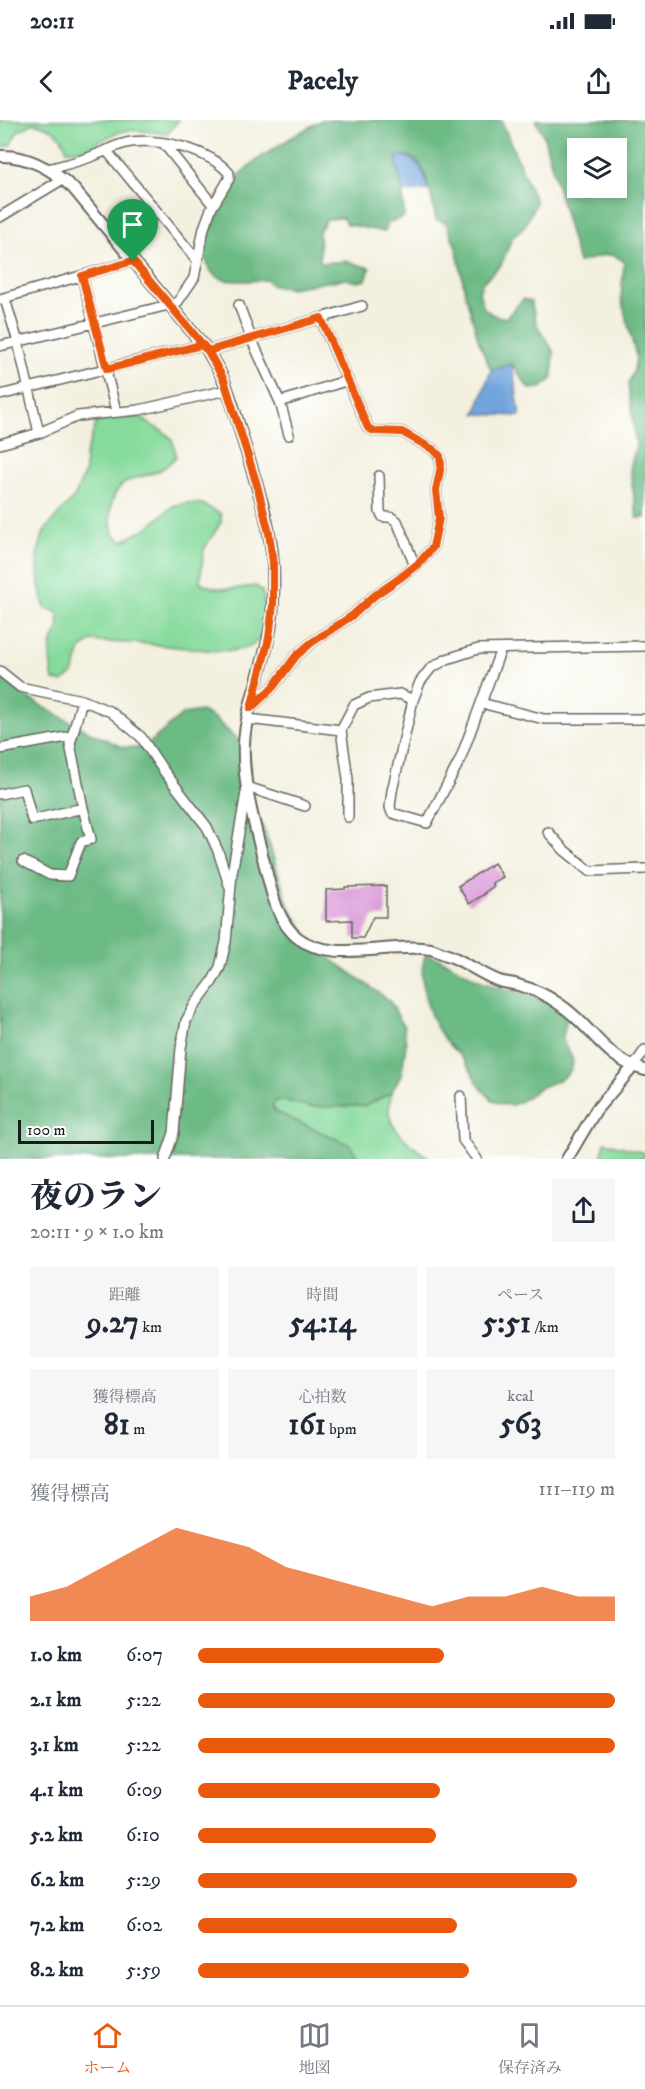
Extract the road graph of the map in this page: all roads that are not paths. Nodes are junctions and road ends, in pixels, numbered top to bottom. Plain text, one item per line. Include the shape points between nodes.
1 (164, 144) junction
2 (106, 150) junction
3 (0, 156) edge
4 (48, 169) junction
5 (63, 179) junction
6 (213, 205) junction
7 (0, 218) edge
8 (197, 260) junction
9 (133, 261) junction
10 (82, 276) junction
11 (2, 299) edge
12 (239, 305) dead end
13 (170, 306) junction
14 (362, 306) dead end
15 (321, 318) junction
16 (95, 324) junction
17 (251, 338) junction
18 (18, 342) junction
19 (0, 346) edge
20 (205, 348) junction
21 (107, 369) junction
22 (348, 380) junction
23 (28, 389) junction
24 (227, 390) junction
25 (0, 396) edge
26 (280, 402) junction
27 (116, 411) junction
28 (39, 433) junction
29 (289, 435) dead end
30 (0, 444) edge
31 (379, 476) dead end
32 (415, 566) junction
33 (645, 646) edge
34 (501, 649) junction
35 (0, 671) edge
36 (82, 700) junction
37 (413, 700) junction
38 (481, 703) junction
39 (250, 714) junction
40 (645, 719) edge
41 (341, 730) junction
42 (72, 736) junction
43 (0, 749) edge
44 (247, 787) junction
45 (0, 794) edge
46 (305, 806) dead end
47 (83, 808) junction
48 (348, 817) dead end
49 (548, 832) dead end
50 (22, 861) dead end
51 (645, 869) edge
52 (230, 890) junction
53 (645, 1050) edge
54 (633, 1067) junction
55 (645, 1070) edge
56 (461, 1096) dead end
57 (165, 1159) edge
58 (477, 1159) edge
59 (567, 1159) edge

1 - 2 street via 133,142
1 - 6 street
1 - 6 street via 203,153 229,173
2 - 4 street
2 - 8 street
3 - 4 street
4 - 5 street
5 - 7 street
5 - 9 street
6 - 8 street
8 - 13 street via 194,278 177,303
9 - 10 street
9 - 13 street
10 - 11 street
10 - 16 street
11 - 18 street
12 - 17 street
13 - 16 street
13 - 20 street
14 - 15 street
15 - 17 street
15 - 22 street
16 - 18 street
16 - 21 street
17 - 20 street
17 - 26 street
18 - 19 street
18 - 23 street
20 - 21 street
20 - 24 street
21 - 23 street
21 - 27 street
22 - 26 street
22 - 32 street via 368,428 402,432 440,456 436,490 438,528 433,547
23 - 25 street
23 - 28 street
24 - 27 street via 139,410
24 - 39 street via 259,495 273,563 269,638
26 - 29 street
27 - 28 street via 78,416
28 - 30 street
31 - 32 street via 380,512 397,522
32 - 39 street via 296,656
33 - 34 street
34 - 37 street via 478,649 431,668
34 - 38 street
35 - 36 street via 20,687
36 - 42 street
36 - 52 street via 111,712 141,737 207,827
37 - 38 street via 390,807 392,813 427,823 460,760
37 - 41 street via 400,694 369,698 354,705
38 - 40 street via 543,719
39 - 41 street
39 - 44 street via 244,742
41 - 48 street via 348,779
42 - 43 street
42 - 47 street via 70,744
44 - 46 street
44 - 52 street
44 - 54 street via 279,914 299,939 331,950 430,949 451,957 561,1005 600,1044
45 - 47 street via 24,789 32,820
47 - 50 street via 91,839 81,842 68,876 50,875
49 - 51 street via 590,871
52 - 57 street via 220,967 186,1021 174,1133
53 - 54 street
54 - 55 street
54 - 59 street via 596,1110
56 - 58 street via 463,1140

